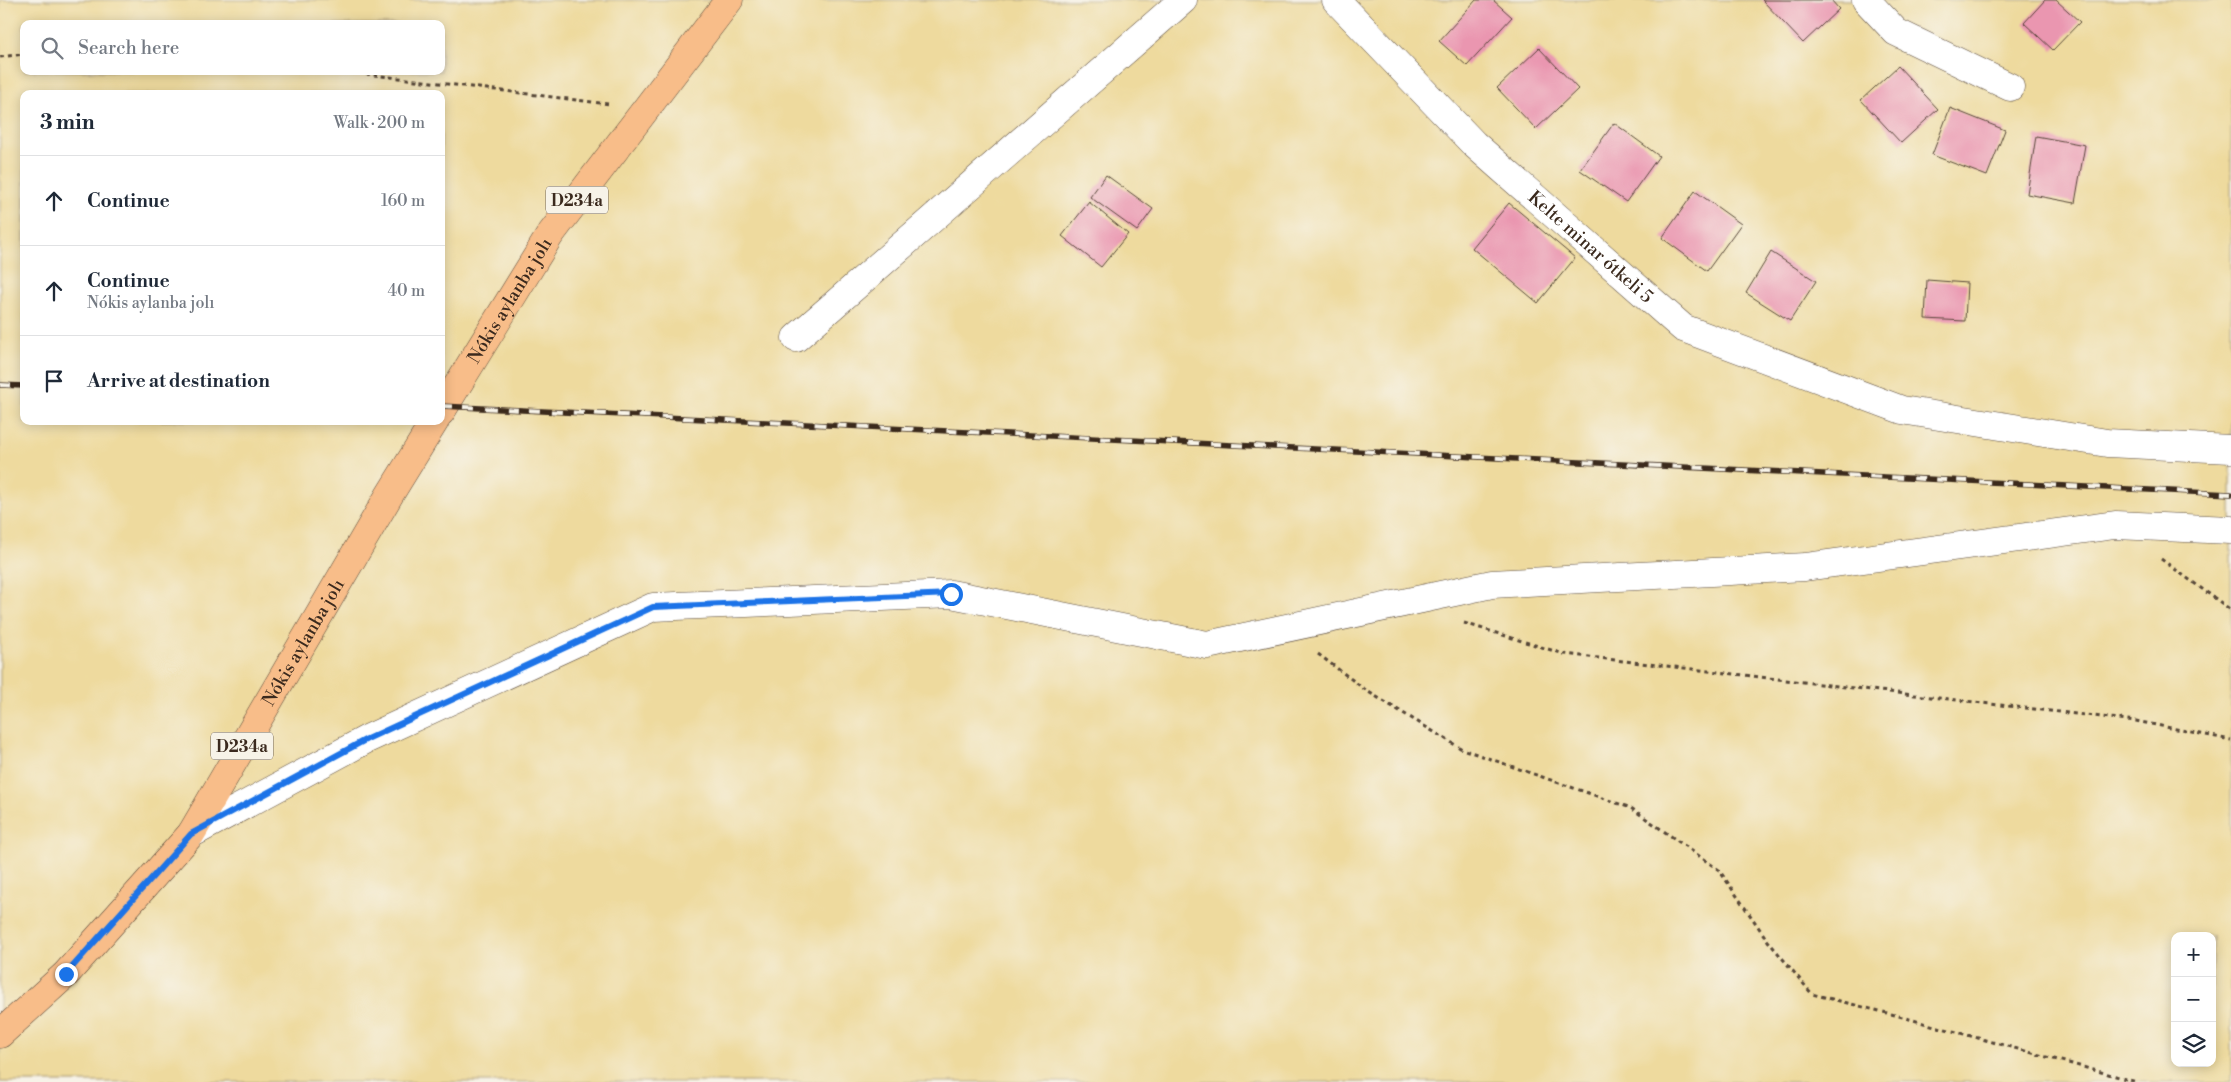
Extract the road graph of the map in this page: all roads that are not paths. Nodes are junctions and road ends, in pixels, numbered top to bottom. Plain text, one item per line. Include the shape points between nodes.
1 (729, 0) edge
2 (1183, 0) edge
3 (1336, 0) edge
4 (1866, 0) edge
5 (2010, 87) dead end
6 (796, 338) dead end
7 (445, 406) edge
8 (433, 425) edge
9 (2231, 449) edge
10 (2231, 530) edge
11 (191, 834) junction
12 (0, 1034) edge

1 - 7 main road, Nókis aylanba jolı / D234a via 550,235
2 - 6 street
3 - 9 street, Kelte minar ótkeli 5 via 1474,144 1683,328 1902,410 2107,443
4 - 5 street via 1896,32
8 - 11 main road, Nókis aylanba jolı / D234a
10 - 11 street via 2115,525 1805,567 1492,584 1207,644 951,594 653,607 367,739
11 - 12 main road, Nókis aylanba jolı / D234a via 66,974

